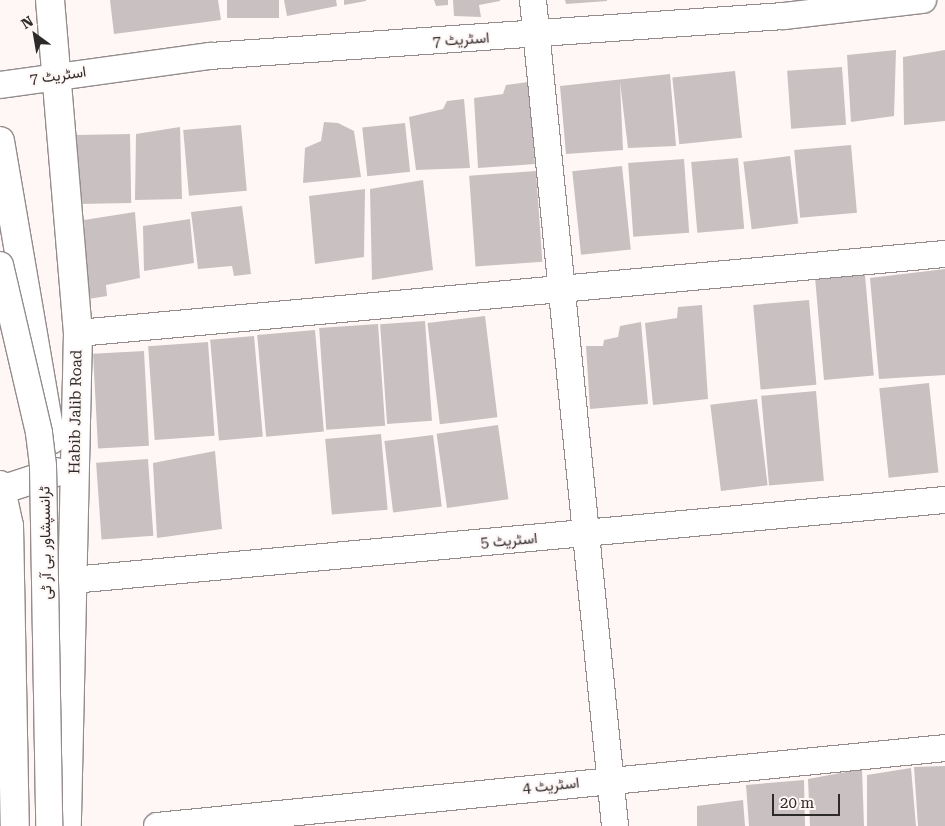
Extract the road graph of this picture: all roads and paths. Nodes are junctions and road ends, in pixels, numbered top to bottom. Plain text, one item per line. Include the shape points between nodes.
1 (50, 0) edge
2 (533, 0) edge
3 (923, 0) edge
4 (783, 8) edge
5 (536, 35) junction
6 (58, 75) junction
7 (0, 85) edge
8 (0, 141) edge
9 (945, 254) edge
10 (0, 265) edge
11 (560, 291) junction
12 (78, 333) junction
13 (56, 472) junction
14 (1, 487) edge
15 (945, 500) edge
16 (585, 534) junction
17 (72, 580) junction
18 (945, 748) edge
19 (612, 780) junction
20 (15, 826) edge
21 (49, 826) edge
22 (67, 826) edge
23 (157, 826) edge
24 (615, 826) edge

1 - 6 main road, Habib Jalib Road
2 - 5 street
3 - 4 street, اسٹریٹ 7
4 - 5 street, اسٹریٹ 7
5 - 6 street, اسٹریٹ 7 via 210,56
5 - 11 street
6 - 7 street, اسٹریٹ 7
6 - 12 main road, Habib Jalib Road
8 - 13 main road via 10,184
9 - 11 street
10 - 21 street, ٹرانسپشاور بی آر ٹی, bridge via 39,434 43,466
11 - 12 street
11 - 16 street
12 - 17 main road, Habib Jalib Road
13 - 14 main road
13 - 17 main road
14 - 20 main road via 9,526
15 - 16 street, اسٹریٹ 5
16 - 17 street, اسٹریٹ 5
16 - 19 street
17 - 22 main road, Habib Jalib Road
18 - 19 street, اسٹریٹ 4
19 - 23 street, اسٹریٹ 4
19 - 24 street

